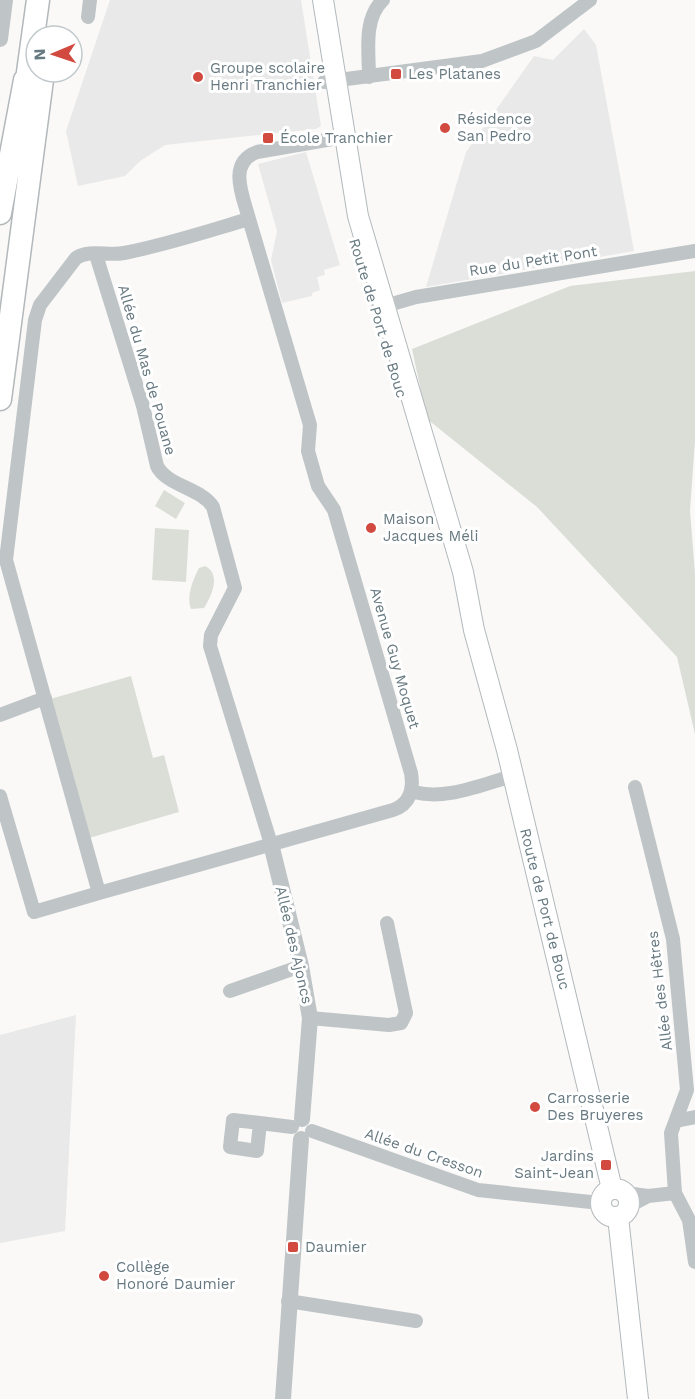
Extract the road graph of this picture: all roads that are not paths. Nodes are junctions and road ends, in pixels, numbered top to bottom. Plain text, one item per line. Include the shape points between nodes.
1 (5, 0) edge
2 (38, 0) edge
3 (53, 0) edge
4 (90, 0) edge
5 (311, 0) edge
6 (323, 0) edge
7 (382, 0) edge
8 (590, 0) edge
9 (88, 17) dead end
10 (39, 24) edge
11 (46, 24) edge
12 (0, 39) edge
13 (369, 77) junction
14 (329, 82) junction
15 (30, 84) edge
16 (33, 84) edge
17 (41, 84) edge
18 (338, 138) junction
19 (0, 213) edge
20 (249, 219) junction
21 (695, 251) edge
22 (96, 255) junction
23 (0, 287) edge
24 (381, 307) junction
25 (0, 399) edge
26 (45, 698) junction
27 (0, 715) edge
28 (513, 776) junction
29 (635, 787) dead end
30 (412, 791) junction
31 (0, 796) edge
32 (271, 844) junction
33 (99, 893) junction
34 (387, 923) dead end
35 (301, 966) junction
36 (230, 991) dead end
37 (310, 1018) junction
38 (695, 1117) edge
39 (676, 1121) junction
40 (260, 1123) dead end
41 (302, 1129) junction
42 (675, 1193) junction
43 (617, 1202) junction
44 (695, 1262) edge
45 (288, 1302) junction
46 (416, 1321) dead end
47 (283, 1399) edge
48 (638, 1399) edge

1 - 12 street
2 - 10 highway
3 - 11 highway
4 - 9 street
5 - 14 main road, Route de Port de Bouc
6 - 14 main road, Route de Port de Bouc
7 - 13 street via 370,23
8 - 13 street via 536,41 482,61
13 - 14 street
14 - 18 main road, Route de Port de Bouc
15 - 19 highway
16 - 23 highway
17 - 25 highway
18 - 20 street, Avenue Guy Moquet via 257,152 244,159 238,178
18 - 24 main road, Route de Port de Bouc via 345,209
20 - 22 street via 144,249
20 - 30 street, Avenue Guy Moquet via 310,425 308,451 315,477 334,510 411,773
21 - 24 street, Rue du Petit Pont via 416,297
22 - 26 street via 83,253 76,258 40,305 6,560
22 - 32 street, Allée du Mas de Pouane via 159,470 213,507 235,588 210,646
24 - 28 main road, Route de Port de Bouc via 453,577 474,630
26 - 27 street
26 - 33 street
28 - 30 street via 442,795
28 - 43 main road, Route de Port de Bouc
29 - 39 street, Allée des Hêtres via 673,939 687,1090
30 - 32 street via 398,808
31 - 33 street via 34,912
32 - 33 street
32 - 35 street, Allée des Ajoncs
34 - 37 street via 406,1013 401,1023
35 - 36 street
35 - 37 street, Allée des Ajoncs
37 - 41 street, Allée des Ajoncs
38 - 39 street
39 - 42 street, Allée des Hêtres via 671,1133
40 - 41 street, Allée du Cresson
41 - 43 street, Allée du Cresson via 478,1190
41 - 45 street, Allée des Ajoncs
42 - 43 street
42 - 44 street via 688,1220
43 - 48 main road, Route de Port de Bouc
45 - 46 street
45 - 47 street, Allée des Ajoncs

